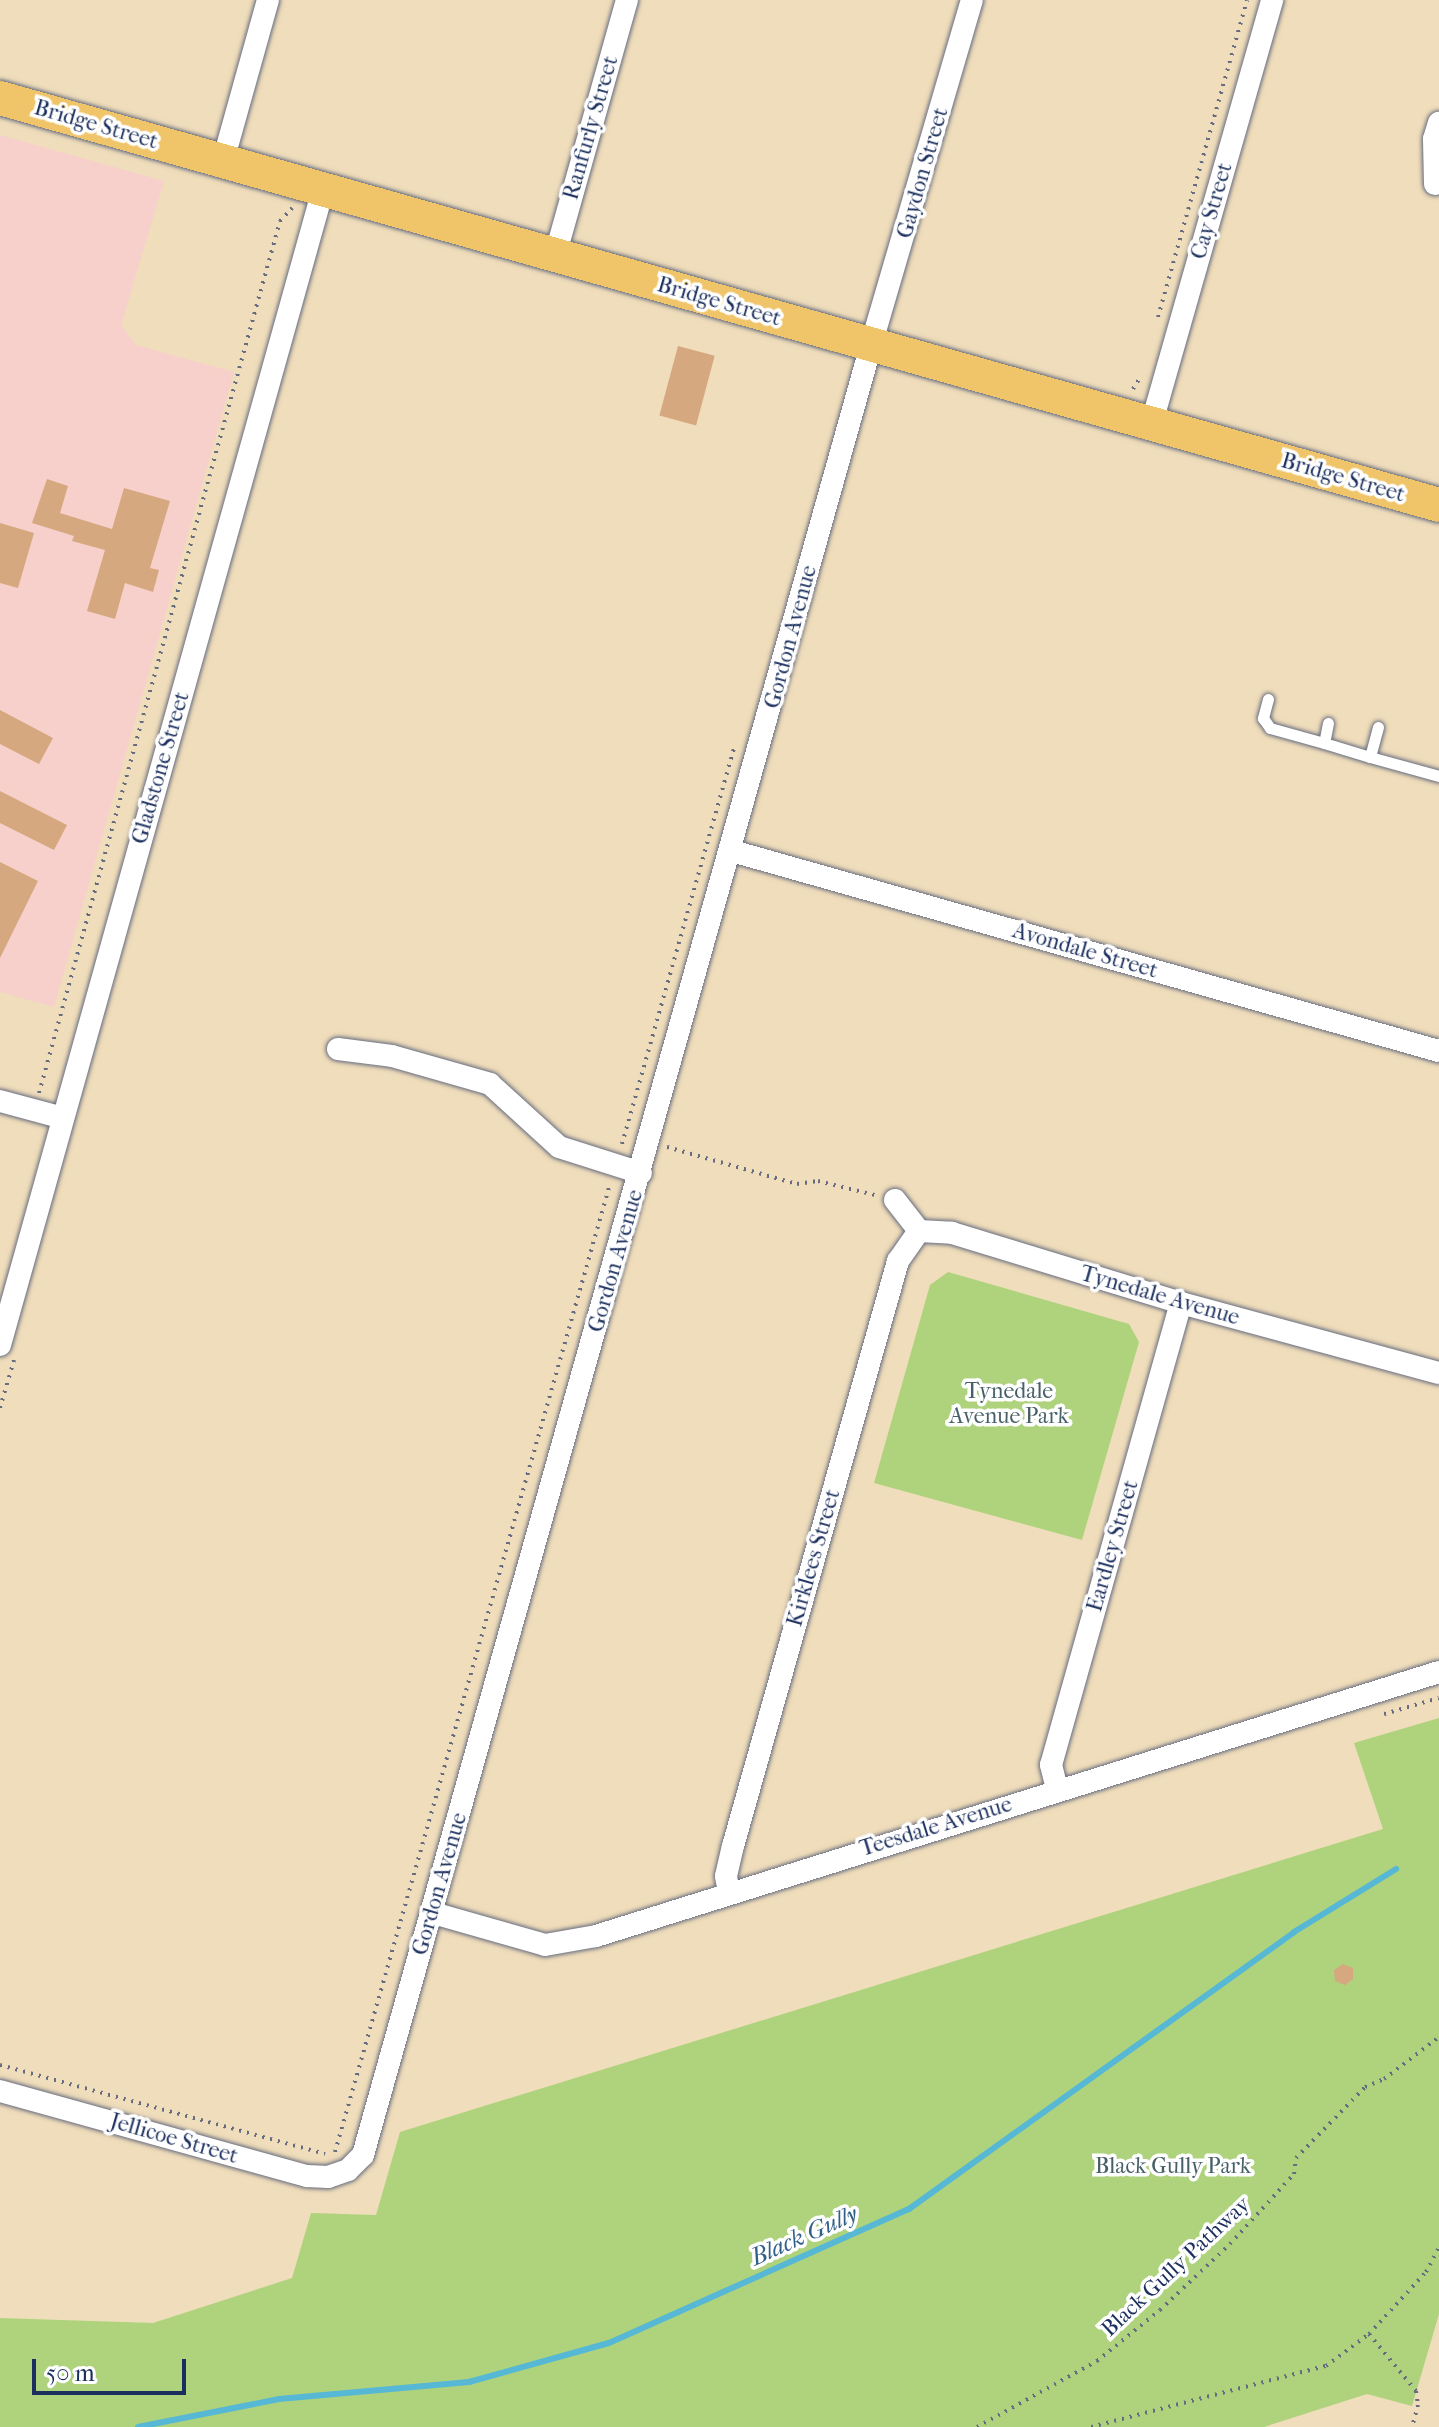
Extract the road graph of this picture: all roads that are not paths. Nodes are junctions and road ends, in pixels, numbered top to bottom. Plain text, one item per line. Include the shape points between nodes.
1 (268, 0) edge
2 (627, 0) edge
3 (972, 0) edge
4 (1272, 0) edge
5 (0, 98) edge
6 (1439, 123) edge
7 (223, 161) junction
8 (1435, 184) dead end
9 (323, 190) junction
10 (555, 256) junction
11 (871, 345) junction
12 (1152, 422) junction
13 (1439, 505) edge
14 (1268, 699) dead end
15 (1328, 723) dead end
16 (1378, 727) dead end
17 (1324, 743) junction
18 (1370, 757) junction
19 (1439, 776) edge
20 (732, 851) junction
21 (338, 1049) dead end
22 (1439, 1051) edge
23 (0, 1101) edge
24 (63, 1118) junction
25 (641, 1173) junction
26 (895, 1200) road end
27 (919, 1231) junction
28 (1181, 1303) junction
29 (0, 1345) edge
30 (1439, 1373) edge
31 (1439, 1672) edge
32 (1057, 1789) junction
33 (729, 1892) junction
34 (433, 1913) junction
35 (0, 2091) edge
36 (348, 2170) joint

1 - 7 street
2 - 10 street, Ranfurly Street
3 - 11 street, Gaydon Street
4 - 12 street, Cay Street
5 - 7 main road, Bridge Street
6 - 8 street
7 - 9 main road, Bridge Street
9 - 10 main road, Bridge Street
9 - 24 street, Gladstone Street
10 - 11 main road, Bridge Street
11 - 12 main road, Bridge Street
11 - 20 street, Gordon Avenue
12 - 13 main road, Bridge Street
14 - 17 lane via 1263,718 1270,728
15 - 17 lane
16 - 18 lane
17 - 18 lane
18 - 19 lane
20 - 22 street, Avondale Street
20 - 25 street, Gordon Avenue
21 - 25 street via 392,1056 490,1084 559,1147
23 - 24 street
24 - 29 street, Gladstone Street
25 - 34 street, Gordon Avenue
26 - 27 street
27 - 28 street, Tynedale Avenue via 952,1233
27 - 33 street, Kirklees Street via 898,1261 733,1846 726,1876
28 - 30 street, Tynedale Avenue
28 - 32 street, Eardley Street via 1051,1765
31 - 32 street, Teesdale Avenue
32 - 33 street, Teesdale Avenue
33 - 34 street, Teesdale Avenue via 596,1936 545,1945
34 - 36 street, Gordon Avenue via 363,2155
35 - 36 street, Jellicoe Street via 307,2176 328,2177

